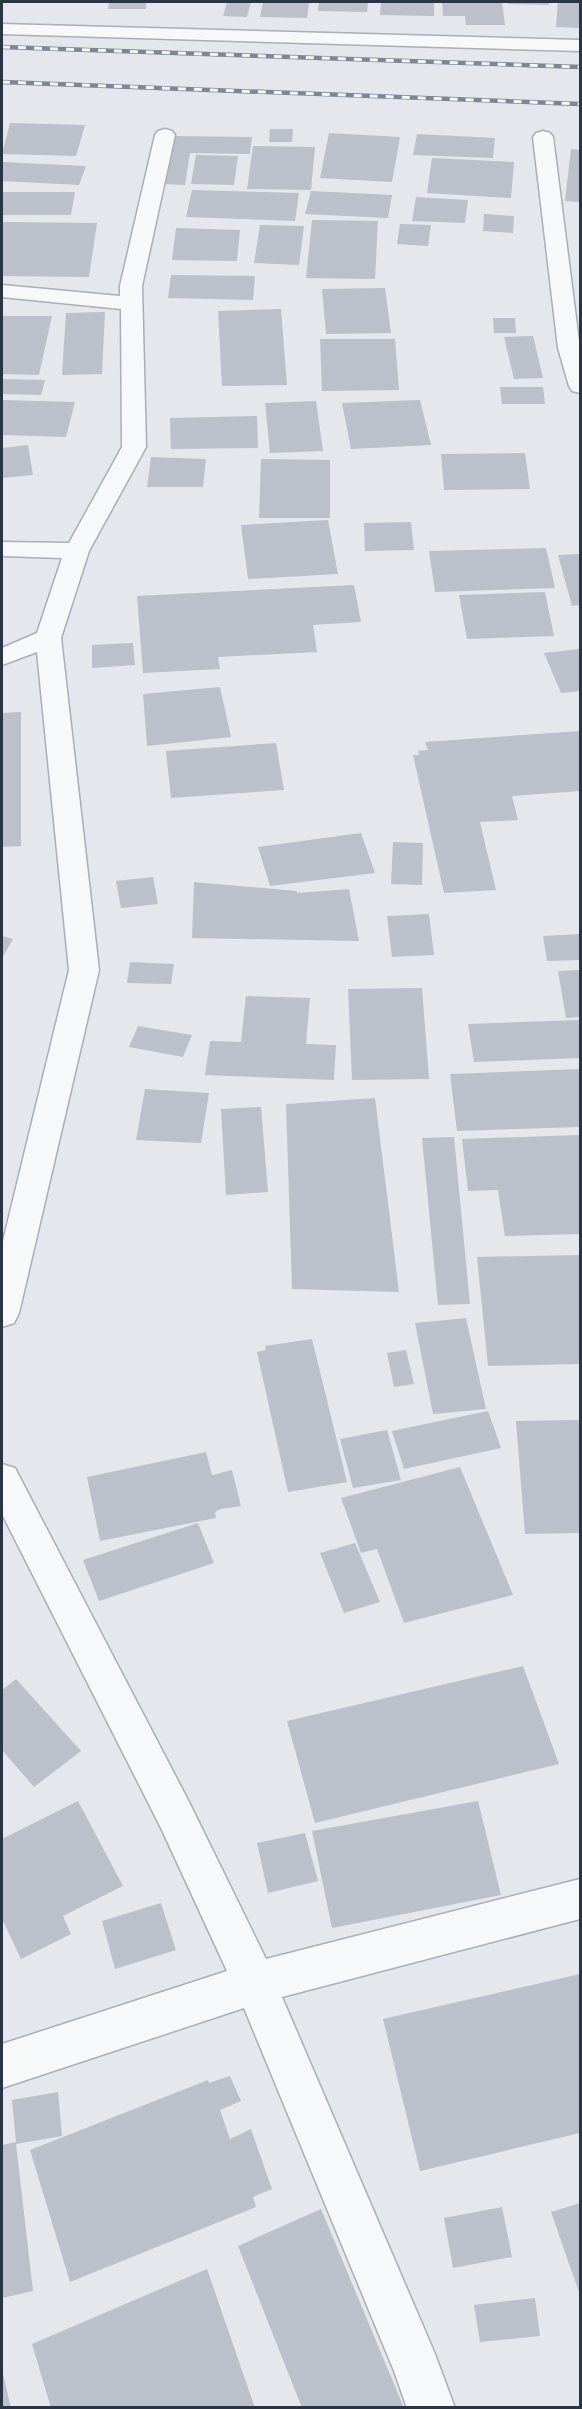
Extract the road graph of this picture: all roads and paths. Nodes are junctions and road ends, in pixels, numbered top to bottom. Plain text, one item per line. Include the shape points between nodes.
1 (2, 30) edge
2 (580, 45) edge
3 (165, 135) dead end
4 (543, 137) dead end
5 (2, 291) edge
6 (131, 303) junction
7 (575, 348) edge
8 (580, 386) edge
9 (2, 549) edge
10 (77, 551) junction
11 (48, 638) junction
12 (2, 657) edge
13 (2, 1313) edge
14 (2, 1479) edge
15 (580, 1899) edge
16 (255, 1983) junction
17 (2, 2066) edge
18 (431, 2408) edge

1 - 2 street
3 - 6 street via 131,286
4 - 7 street
5 - 6 street
6 - 10 street via 134,447
7 - 8 street
9 - 10 street
10 - 11 street
11 - 12 street
11 - 13 street via 84,970
14 - 16 street via 175,1815
15 - 16 street
16 - 17 street
16 - 18 street

